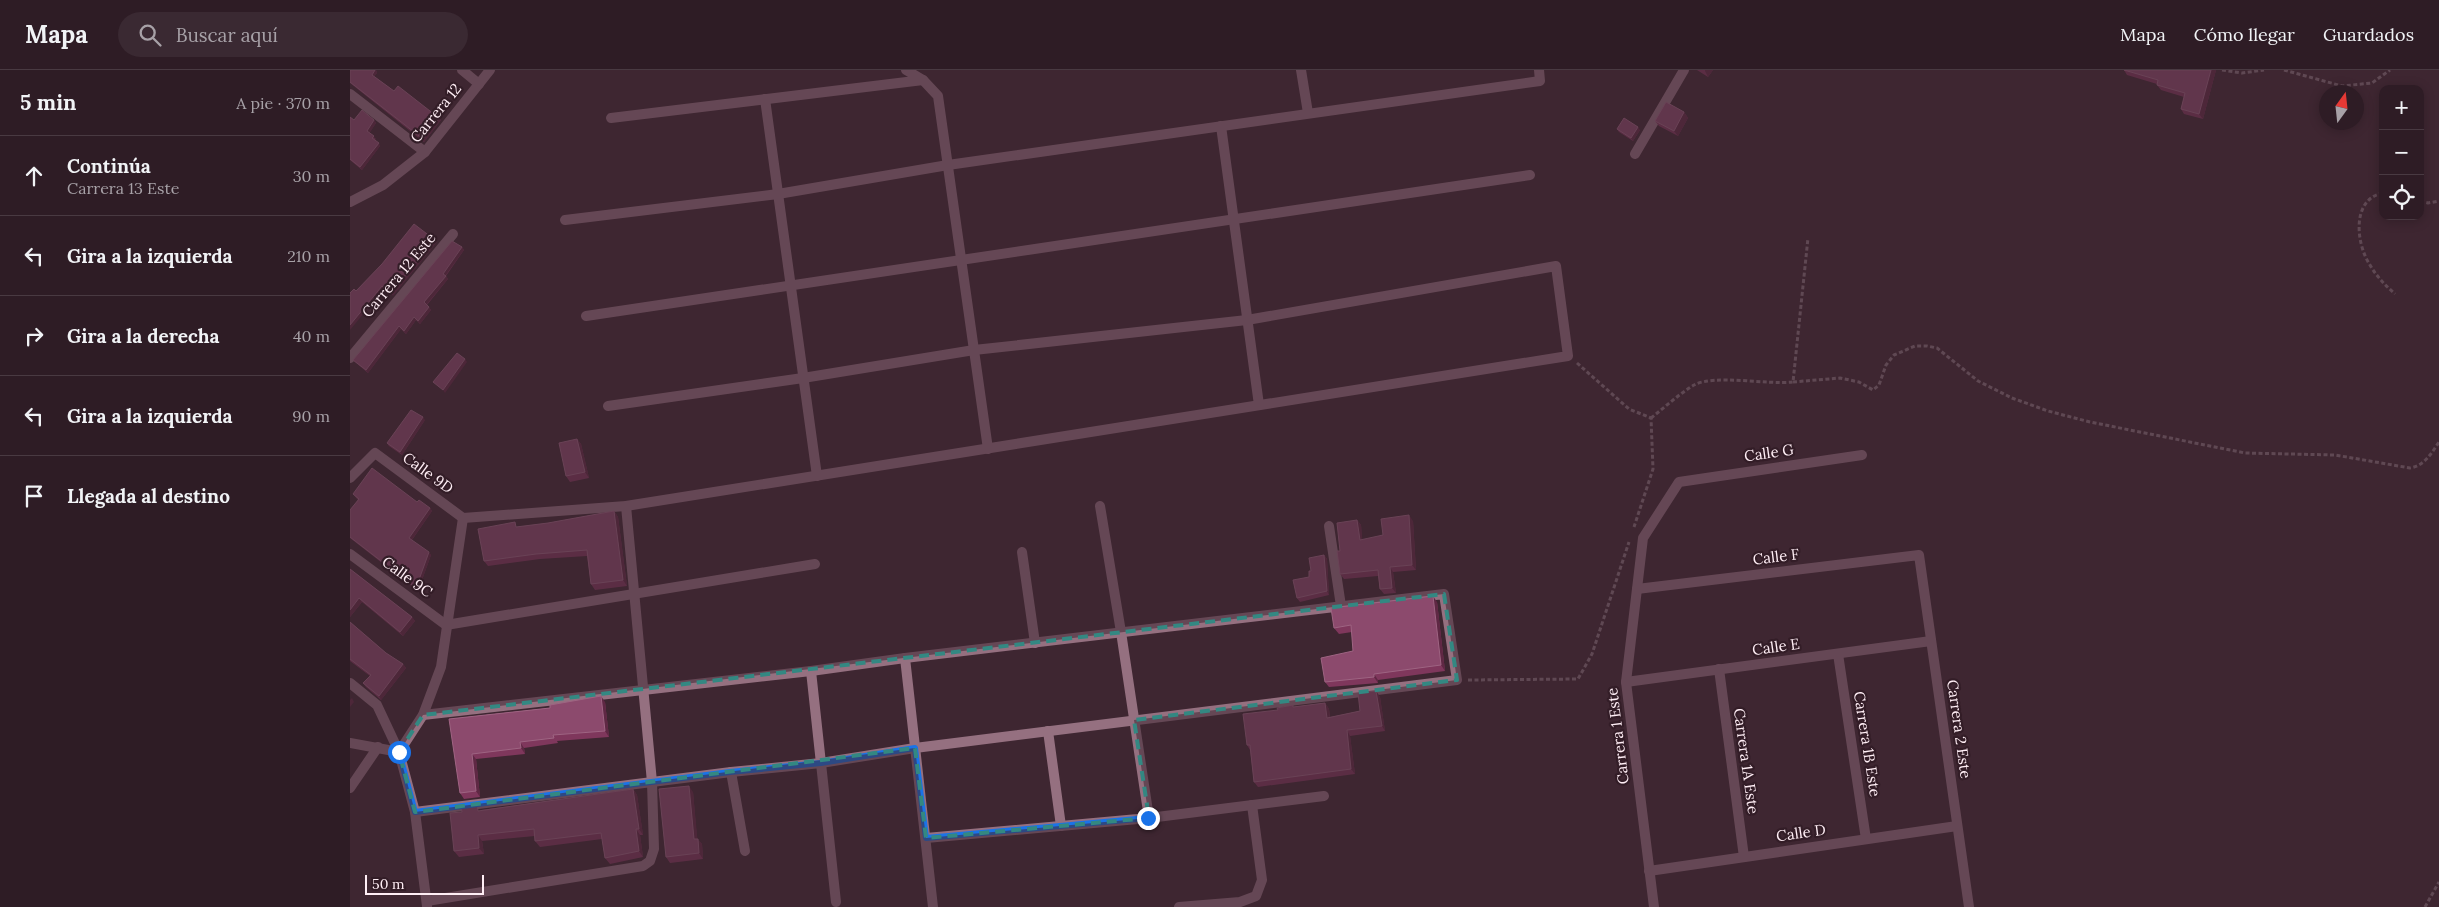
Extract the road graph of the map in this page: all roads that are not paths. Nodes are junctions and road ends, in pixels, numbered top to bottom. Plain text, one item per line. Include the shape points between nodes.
1 (462, 70) edge
2 (490, 70) edge
3 (906, 70) edge
4 (1301, 70) edge
5 (1539, 70) edge
6 (1684, 70) edge
7 (923, 80) junction
8 (479, 84) junction
9 (350, 94) edge
10 (765, 99) junction
11 (1308, 114) junction
12 (611, 118) dead end
13 (1221, 126) junction
14 (425, 152) junction
15 (1636, 154) dead end
16 (948, 165) junction
17 (1530, 175) dead end
18 (778, 194) junction
19 (350, 202) edge
20 (1234, 219) junction
21 (565, 220) dead end
22 (452, 234) dead end
23 (961, 259) junction
24 (791, 286) junction
25 (586, 316) dead end
26 (1248, 320) junction
27 (974, 350) junction
28 (350, 358) edge
29 (803, 378) junction
30 (1258, 405) junction
31 (608, 406) dead end
32 (988, 448) junction
33 (1862, 455) dead end
34 (817, 476) junction
35 (350, 478) edge
36 (1679, 482) joint
37 (626, 506) junction
38 (1100, 506) dead end
39 (463, 518) junction
40 (1329, 526) dead end
41 (1022, 552) dead end
42 (350, 554) edge
43 (1919, 555) joint
44 (814, 564) dead end
45 (1637, 589) junction
46 (635, 593) junction
47 (1341, 606) junction
48 (446, 624) junction
49 (1121, 632) junction
50 (1931, 641) junction
51 (1035, 642) junction
52 (1838, 654) junction
53 (905, 658) junction
54 (1719, 670) junction
55 (811, 671) junction
56 (1626, 682) junction
57 (350, 683) edge
58 (644, 689) junction
59 (423, 715) junction
60 (1134, 720) junction
61 (1048, 731) junction
62 (350, 743) edge
63 (378, 747) junction
64 (915, 748) junction
65 (399, 752) junction
66 (821, 763) junction
67 (730, 772) junction
68 (652, 782) junction
69 (350, 788) edge
70 (1324, 796) dead end
71 (1252, 805) junction
72 (415, 812) junction
73 (1148, 818) junction
74 (1061, 826) junction
75 (1957, 826) junction
76 (926, 838) junction
77 (1866, 839) junction
78 (745, 851) dead end
79 (1744, 857) junction
80 (1649, 871) junction
81 (836, 902) dead end
82 (427, 904) edge
83 (933, 907) edge
84 (1179, 907) edge
85 (1654, 907) edge
86 (1968, 907) edge

1 - 8 street
2 - 8 street, Carrera 12
3 - 7 street
4 - 11 street
5 - 11 street via 1540,81
6 - 15 street
7 - 10 street
7 - 16 street via 938,96
8 - 14 street, Carrera 12
9 - 14 street
10 - 12 street
10 - 18 street
11 - 13 street
13 - 16 street
13 - 20 street
14 - 19 street, Carrera 12 via 383,185
16 - 18 street
16 - 23 street
17 - 20 street
18 - 21 street
18 - 24 street
20 - 23 street
20 - 26 street
22 - 28 street, Carrera 12 Este
23 - 24 street
23 - 27 street
24 - 25 street
24 - 29 street
26 - 27 street
26 - 30 street
26 - 30 street via 1556,266 1568,356
27 - 29 street
27 - 32 street
29 - 31 street
29 - 34 street
30 - 32 street
32 - 34 street
33 - 36 street, Calle G
34 - 37 street
35 - 39 street, Calle 9D via 375,453
36 - 45 street, Carrera 1 Este via 1643,538
37 - 39 street
37 - 46 street
38 - 49 street
39 - 48 street
40 - 47 street
41 - 51 street
42 - 48 street, Calle 9C
43 - 45 street, Calle F
43 - 50 street, Carrera 2 Este
44 - 46 street
45 - 56 street, Carrera 1 Este
46 - 48 street
46 - 58 street
47 - 49 street
47 - 60 street via 1444,594 1457,680
48 - 59 street via 441,666
49 - 51 street
49 - 60 street
50 - 52 street, Calle E
50 - 75 street, Carrera 2 Este
51 - 53 street
52 - 54 street, Calle E
52 - 77 street, Carrera 1B Este
53 - 55 street
53 - 64 street
54 - 56 street, Calle E
54 - 79 street, Carrera 1A Este
55 - 58 street
55 - 66 street
56 - 80 street, Carrera 1 Este
57 - 65 street via 377,705
58 - 59 street
58 - 68 street
59 - 65 street
60 - 61 street
60 - 73 street
61 - 64 street
61 - 74 street
62 - 63 street
63 - 65 street
63 - 69 street
64 - 66 street
64 - 76 street
65 - 72 street
66 - 67 street
66 - 81 street
67 - 68 street
67 - 78 street
68 - 72 street
68 - 82 street via 654,849 650,861 643,866
70 - 71 street
71 - 73 street
71 - 84 street via 1262,880 1256,896 1240,902
72 - 82 street
73 - 74 street
74 - 76 street
75 - 77 street, Calle D
75 - 86 street, Carrera 2 Este
76 - 83 street
77 - 79 street, Calle D
79 - 80 street, Calle D
80 - 85 street, Carrera 1 Este

